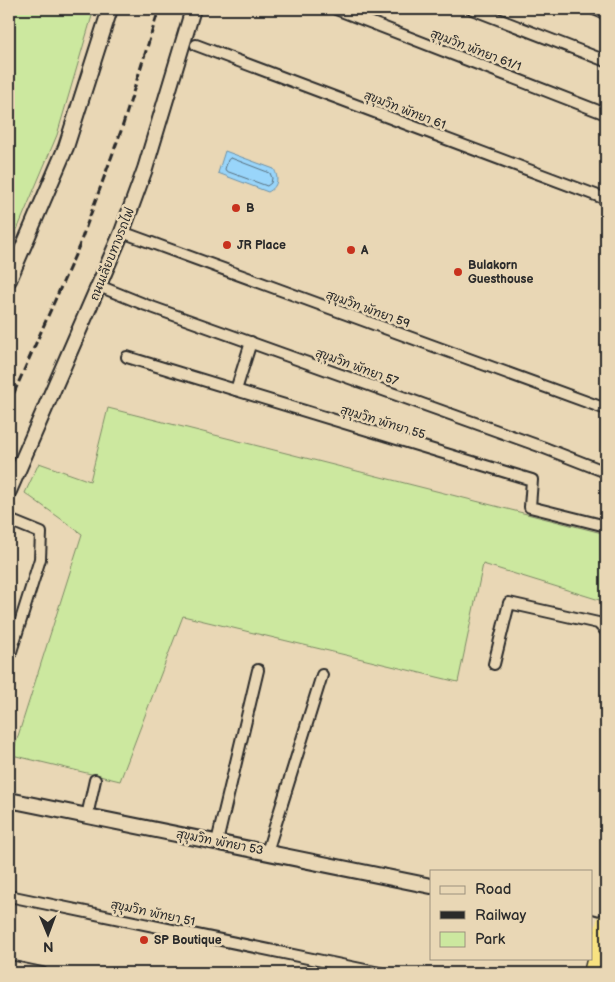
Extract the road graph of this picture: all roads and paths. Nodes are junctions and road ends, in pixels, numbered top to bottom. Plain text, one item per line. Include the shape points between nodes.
1 (110, 9) edge
2 (194, 9) edge
3 (336, 9) edge
4 (472, 9) edge
5 (594, 9) edge
6 (606, 14) edge
7 (196, 45) dead end
8 (606, 61) edge
9 (606, 114) edge
10 (606, 199) edge
11 (122, 232) junction
12 (9, 280) edge
13 (99, 286) junction
14 (251, 342) junction
15 (127, 357) dead end
16 (236, 390) junction
17 (606, 408) edge
18 (606, 472) edge
19 (9, 491) edge
20 (9, 520) edge
21 (606, 526) edge
22 (606, 631) edge
23 (9, 658) edge
24 (494, 664) dead end
25 (258, 670) dead end
26 (322, 675) dead end
27 (95, 780) dead end
28 (9, 800) edge
29 (88, 816) junction
30 (218, 842) junction
31 (267, 852) junction
32 (430, 886) edge
33 (9, 896) edge
34 (601, 923) edge
35 (9, 966) edge
36 (42, 973) edge
37 (380, 973) edge
38 (593, 973) edge

1 - 12 street via 66,147
2 - 11 street, ถนนเลียบทางรถไฟ via 145,169
3 - 9 street, สุขุมวิท พัทยา 61/1
4 - 8 street
5 - 6 street
7 - 10 street, สุขุมวิท พัทยา 61
11 - 13 street, ถนนเลียบทางรถไฟ
11 - 17 street, สุขุมวิท พัทยา 59
13 - 14 street, สุขุมวิท พัทยา 57
13 - 19 street, ถนนเลียบทางรถไฟ
14 - 16 street
14 - 18 street, สุขุมวิท พัทยา 57
15 - 16 street, สุขุมวิท พัทยา 55
16 - 21 street, สุขุมวิท พัทยา 55 via 532,480 530,507
20 - 23 street via 42,533 40,559
22 - 24 street via 598,623 509,602
25 - 30 street
26 - 31 street
27 - 29 street
28 - 29 street, สุขุมวิท พัทยา 53
29 - 30 street, สุขุมวิท พัทยา 53
30 - 31 street, สุขุมวิท พัทยา 53
31 - 32 street, สุขุมวิท พัทยา 53
33 - 37 street, สุขุมวิท พัทยา 51
34 - 38 highway
35 - 36 street

